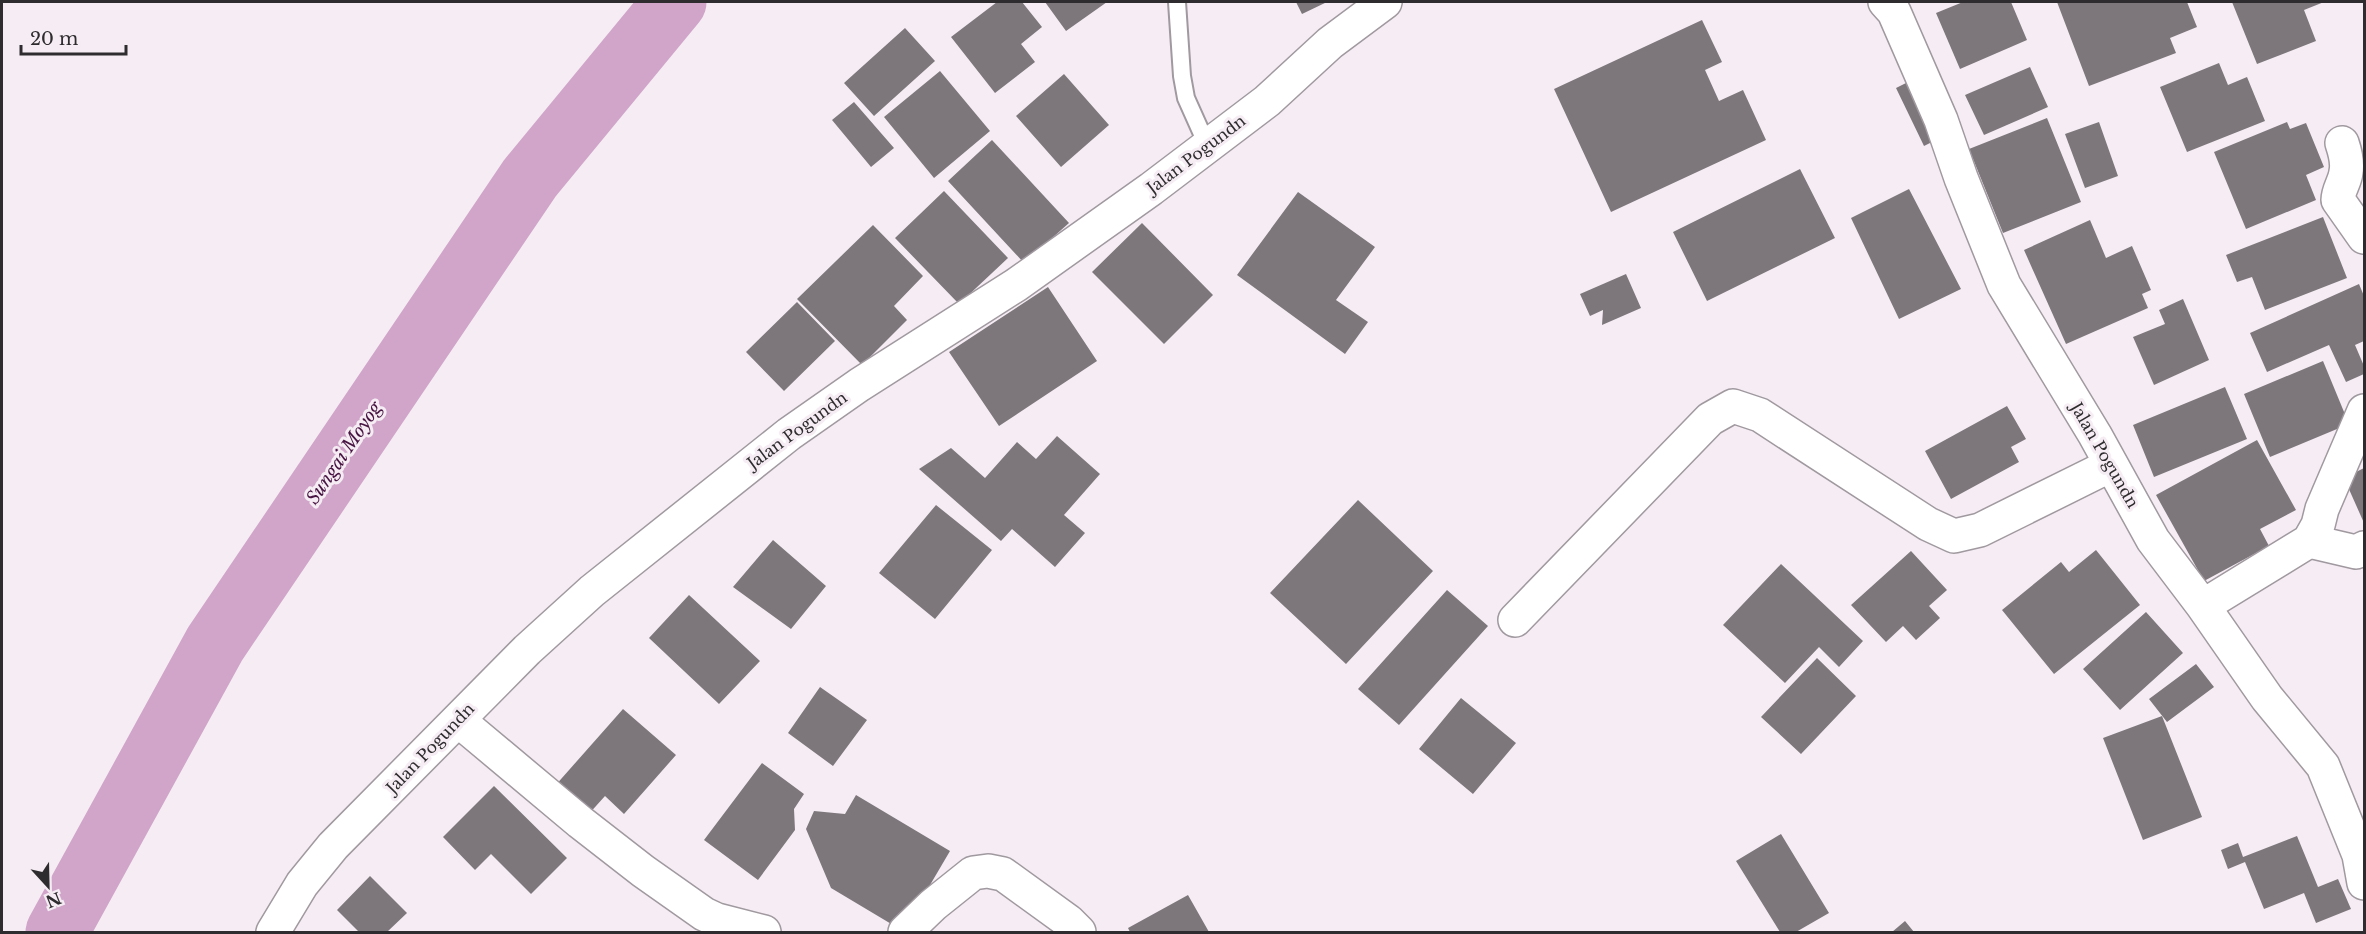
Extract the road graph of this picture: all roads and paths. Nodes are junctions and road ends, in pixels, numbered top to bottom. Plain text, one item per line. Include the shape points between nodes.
1 (1177, 2) edge
2 (1385, 2) edge
3 (1885, 2) edge
4 (2343, 142) dead end
5 (1207, 145) junction
6 (2364, 237) edge
7 (2364, 411) edge
8 (2111, 465) junction
9 (2309, 541) junction
10 (2364, 548) edge
11 (2203, 606) junction
12 (1515, 620) dead end
13 (458, 720) junction
14 (2364, 884) edge
15 (273, 933) edge
16 (764, 933) edge
17 (905, 933) edge
18 (1079, 933) edge

1 - 5 lane via 1186,98
2 - 5 street, Jalan Pogundn via 1330,42 1267,101
3 - 8 street, Jalan Pogundn via 1894,12 1941,120 2004,285
4 - 6 street via 2347,171 2338,200
5 - 13 street, Jalan Pogundn via 1016,285 859,385 729,481 592,591
7 - 9 street
8 - 11 street, Jalan Pogundn via 2153,540
8 - 12 street via 1980,530 1954,536 1928,525 1760,415 1733,406 1710,419
9 - 10 street via 2356,552
9 - 11 street
11 - 14 street, Jalan Pogundn via 2267,698 2323,766 2359,855
13 - 15 street, Jalan Pogundn via 333,846 302,884
13 - 16 street via 580,822 704,914
17 - 18 street via 973,873 988,871 1003,874

